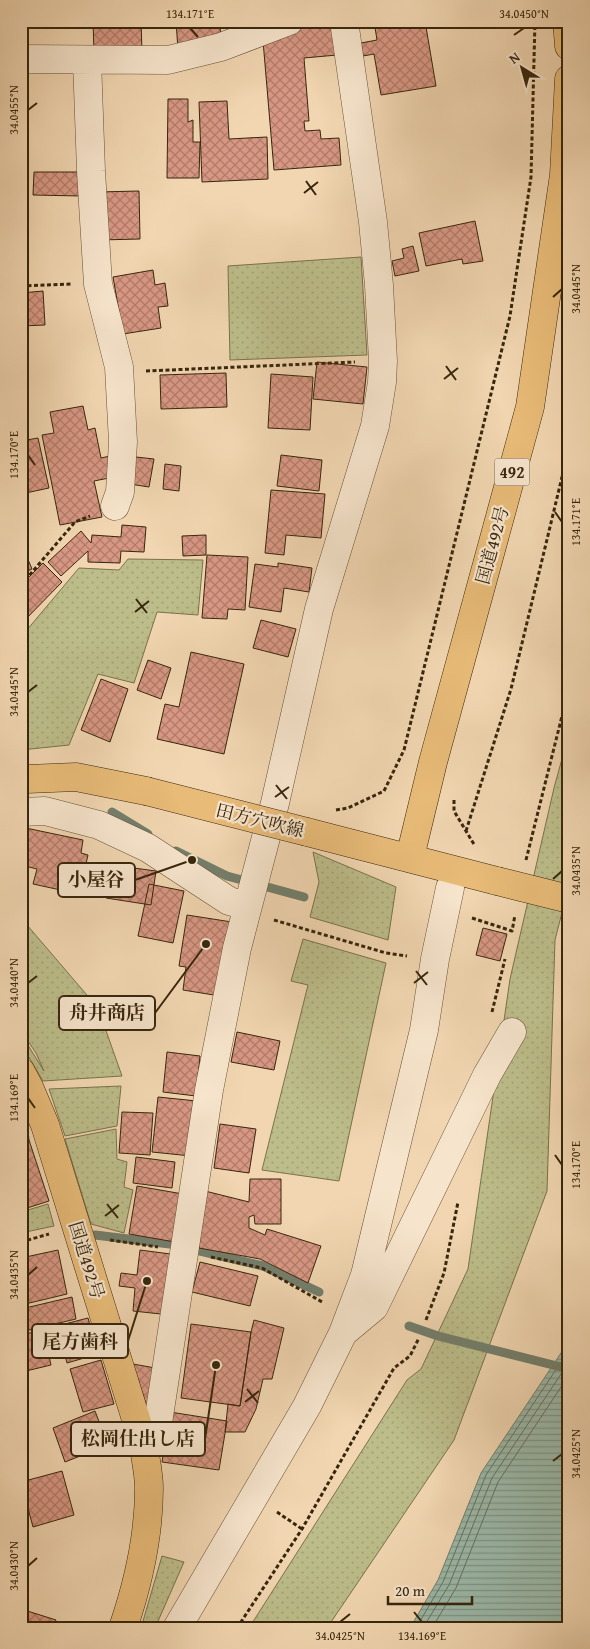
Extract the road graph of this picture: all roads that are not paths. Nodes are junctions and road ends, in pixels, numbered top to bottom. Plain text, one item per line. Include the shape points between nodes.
1 (289, 21) edge
2 (344, 21) edge
3 (567, 21) edge
4 (569, 46) edge
5 (21, 59) edge
6 (87, 60) junction
7 (569, 79) edge
8 (567, 175) edge
9 (115, 506) road end
10 (21, 781) edge
11 (21, 812) edge
12 (410, 858) junction
13 (448, 899) road end
14 (569, 899) edge
15 (248, 906) junction
16 (512, 1032) dead end
17 (21, 1072) edge
18 (343, 1333) junction
19 (144, 1442) junction
20 (123, 1628) edge
21 (177, 1628) edge

1 - 6 street via 222,47 168,60
2 - 15 street via 373,222 383,361 375,426 319,609
3 - 4 main road
5 - 6 street
6 - 9 street via 98,284 119,372 123,442 120,492
7 - 8 main road, 国道492号 / 492
8 - 12 main road, 国道492号 / 492 via 530,407
10 - 12 main road, 田方穴吹線, bridge via 76,777 146,791
11 - 15 street via 45,811 99,825 148,848 229,901
12 - 14 main road, 田方穴吹線, bridge
13 - 18 street via 424,1030 370,1256
15 - 19 street via 209,1090 158,1422
16 - 18 street via 487,1075 374,1307
17 - 19 main road, 国道492号 via 45,1125
18 - 21 street via 307,1406
19 - 20 main road, 国道492号 via 149,1487 146,1528 132,1602

